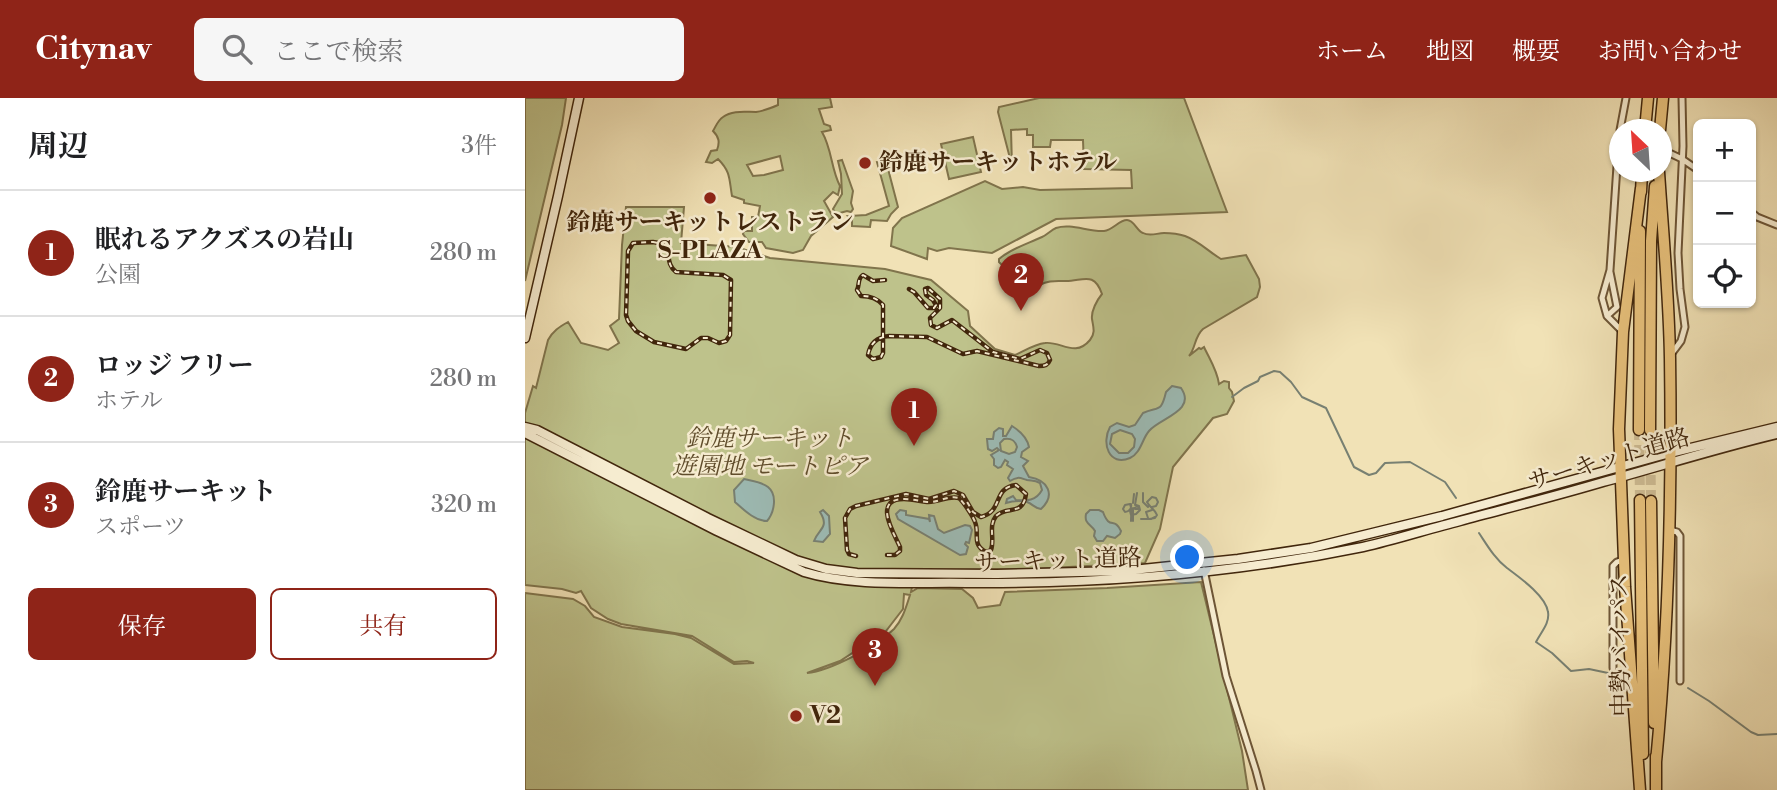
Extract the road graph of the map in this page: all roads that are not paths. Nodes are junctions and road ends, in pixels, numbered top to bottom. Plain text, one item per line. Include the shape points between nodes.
1 (579, 98) edge
2 (1626, 98) edge
3 (1648, 98) edge
4 (1663, 98) edge
5 (1682, 98) edge
6 (1622, 119) edge
7 (1646, 119) edge
8 (1661, 119) edge
9 (1672, 154) edge
10 (1682, 159) junction
11 (1693, 167) edge
12 (1616, 182) edge
13 (1641, 182) edge
14 (1657, 182) edge
15 (1659, 182) edge
16 (1641, 188) junction
17 (1756, 216) edge
18 (1777, 225) edge
19 (1609, 270) junction
20 (1607, 316) junction
21 (1623, 332) junction
22 (525, 338) edge
23 (1669, 356) junction
24 (525, 427) edge
25 (1777, 427) edge
26 (525, 433) edge
27 (1777, 434) edge
28 (1670, 458) junction
29 (1621, 471) junction
30 (1671, 530) junction
31 (1623, 560) junction
32 (1203, 563) junction
33 (1205, 573) junction
34 (1613, 668) dead end
35 (1680, 681) dead end
36 (1656, 762) junction
37 (1261, 790) edge
38 (1642, 790) edge
39 (1657, 790) edge

1 - 22 street
2 - 6 street
3 - 7 highway
4 - 8 highway
5 - 10 street
9 - 10 street
10 - 11 street
10 - 23 street via 1678,253 1685,327
12 - 19 street
13 - 16 highway
14 - 16 highway via 1644,430
15 - 23 highway
16 - 21 highway
17 - 18 street
19 - 20 street via 1602,299
19 - 20 street via 1617,307
20 - 21 street
21 - 29 highway
23 - 28 highway
24 - 32 street, サーキット道路 via 763,545 826,569 1062,573
25 - 28 street
26 - 33 street, サーキット道路 via 753,548 831,579 1014,584
27 - 28 street, サーキット道路
28 - 29 street
28 - 30 highway
29 - 31 highway
29 - 32 street, サーキット道路 via 1348,540
29 - 33 street, サーキット道路 via 1364,546
30 - 35 street via 1680,536
30 - 36 highway
31 - 34 street via 1613,566
31 - 38 highway
32 - 33 street
33 - 37 street via 1226,676
36 - 38 highway, 中勢バイパス via 1646,500
36 - 39 highway, 中勢バイパス

